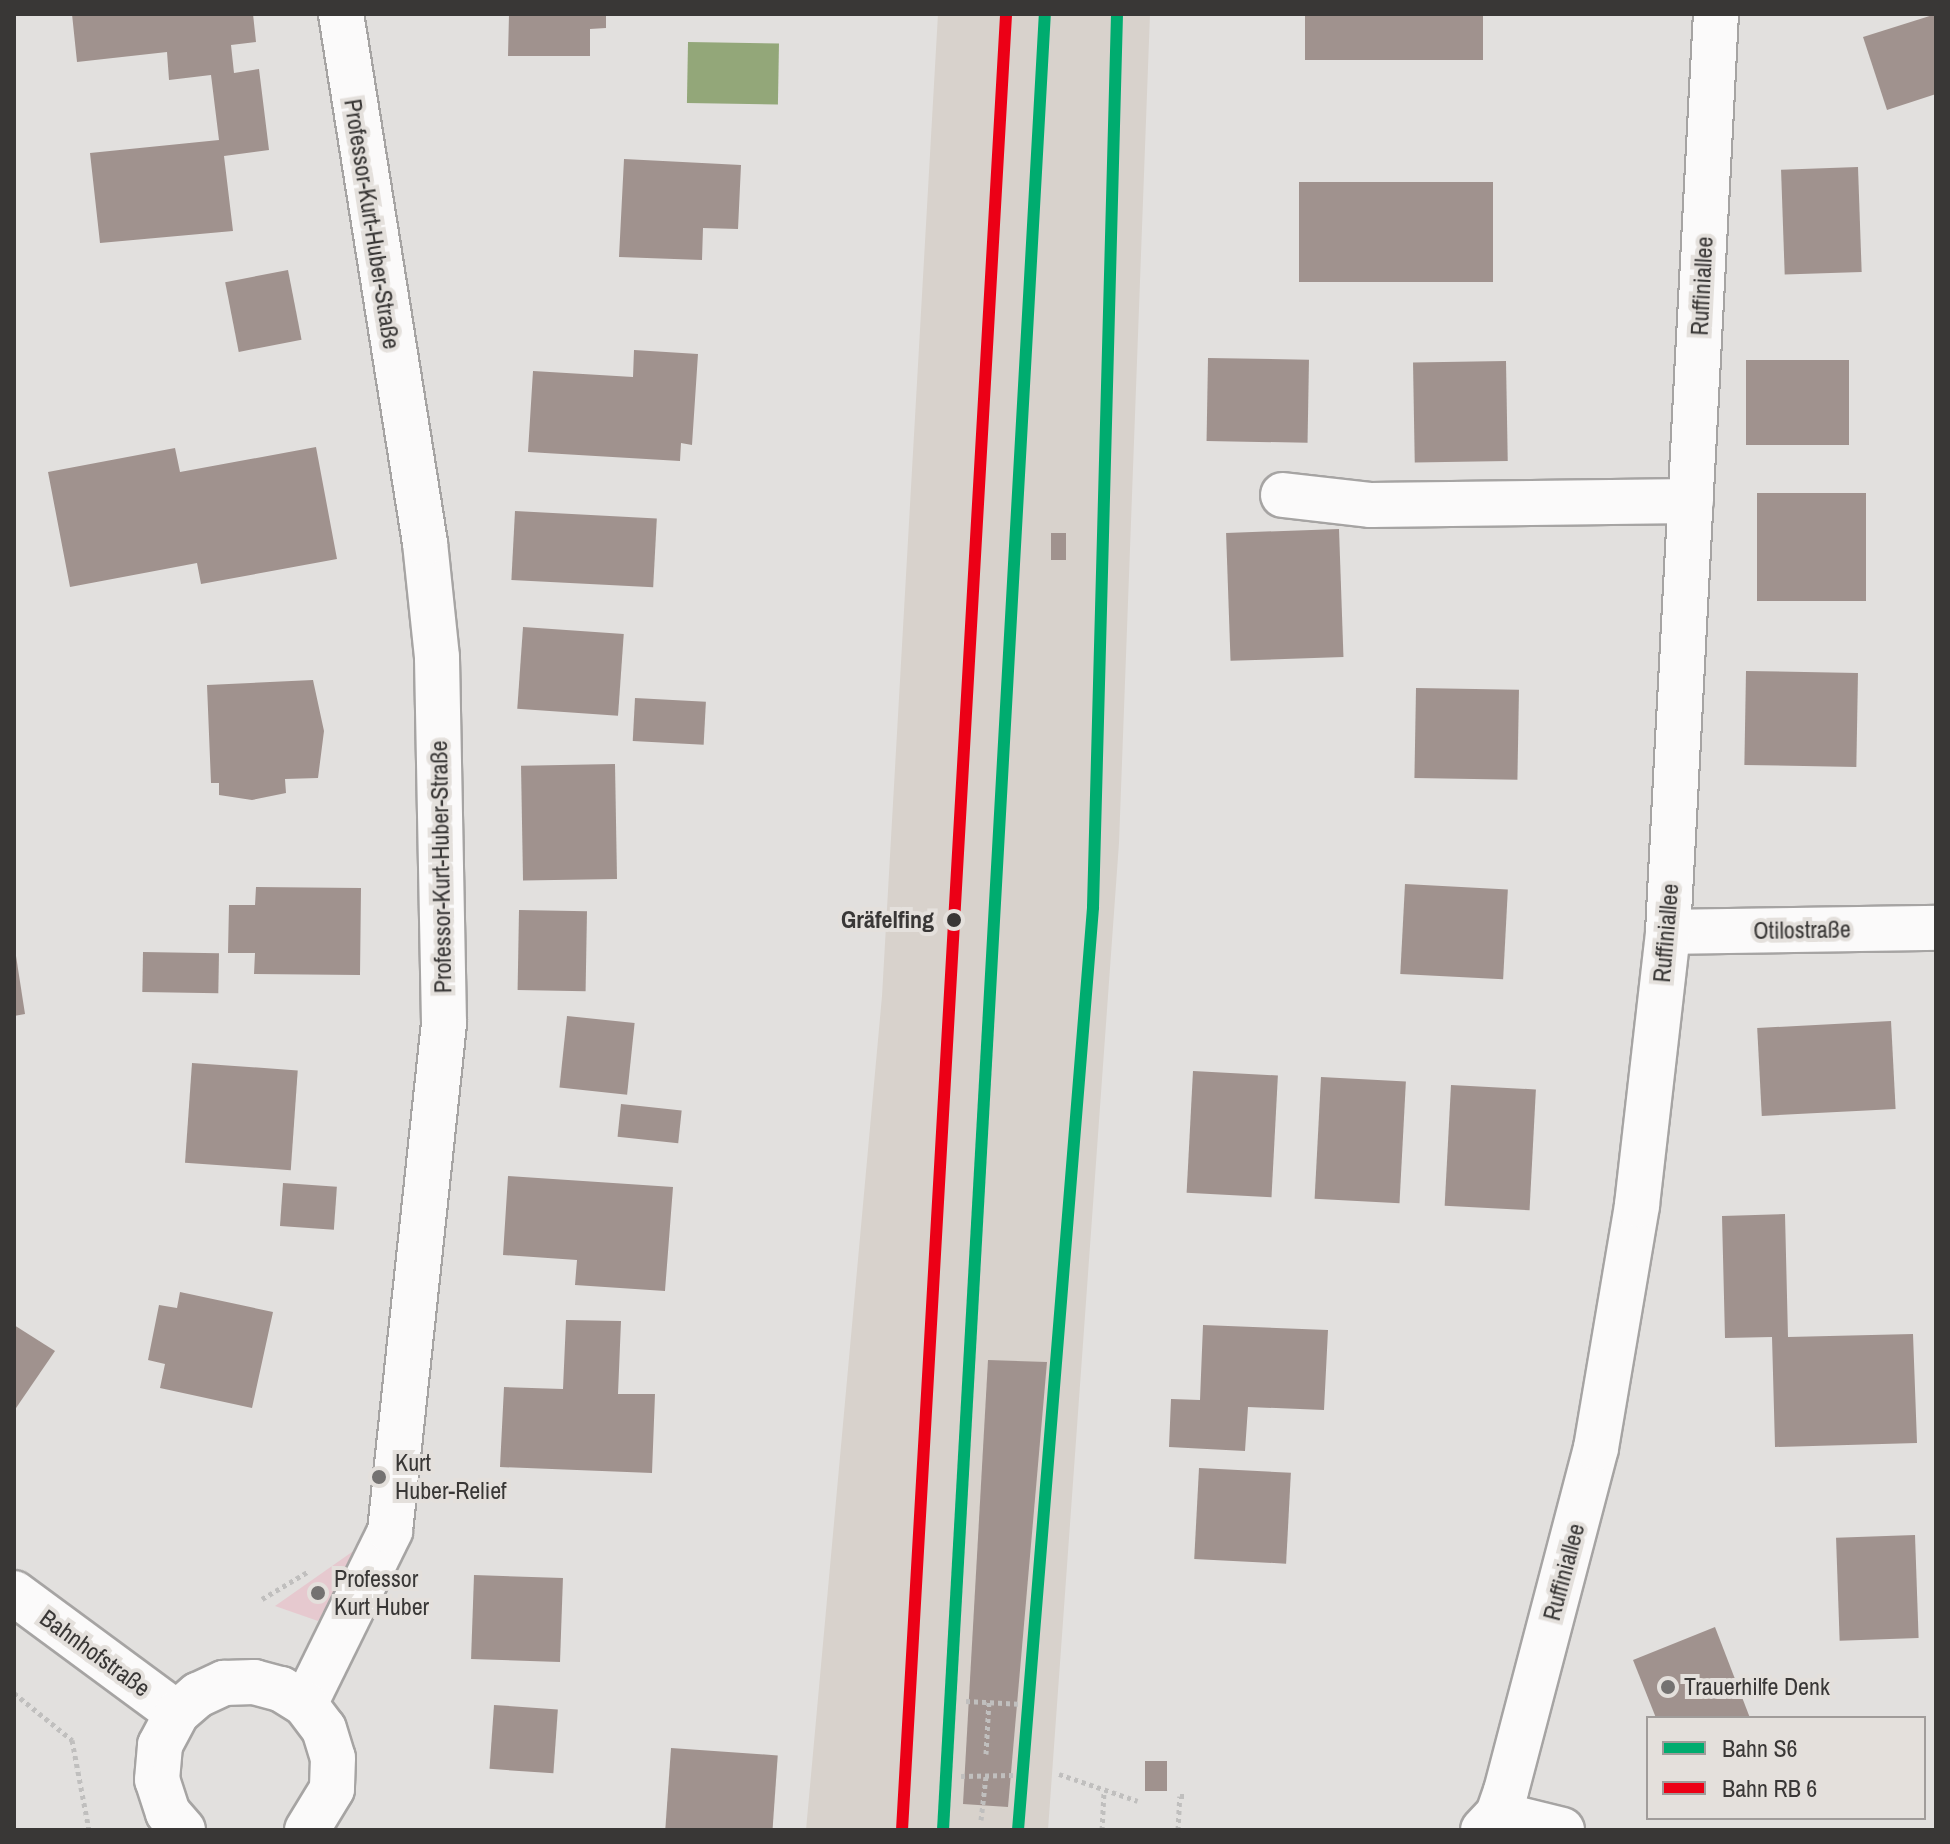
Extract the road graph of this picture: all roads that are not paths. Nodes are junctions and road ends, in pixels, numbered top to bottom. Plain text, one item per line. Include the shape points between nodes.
1 (341, 14) edge
2 (1716, 14) edge
3 (1283, 495) dead end
4 (1691, 501) junction
5 (1936, 928) edge
6 (1668, 932) junction
7 (14, 1593) edge
8 (305, 1704) junction
9 (177, 1713) junction
10 (1490, 1822) edge
11 (321, 1826) edge
12 (183, 1830) edge
13 (1562, 1830) edge

1 - 8 street, Professor-Kurt-Huber-Straße via 430,585 442,816 444,1023 390,1531
2 - 4 street, Ruffiniallee
3 - 4 street via 1371,505
4 - 6 street, Ruffiniallee
5 - 6 street, Otilostraße
6 - 10 street, Ruffiniallee via 1637,1205 1596,1448
7 - 9 street, Bahnhofstraße
8 - 9 street via 281,1689 254,1682 224,1683
8 - 11 street via 324,1729 333,1758 332,1789
9 - 12 street via 160,1745 157,1780 168,1813
10 - 13 street

